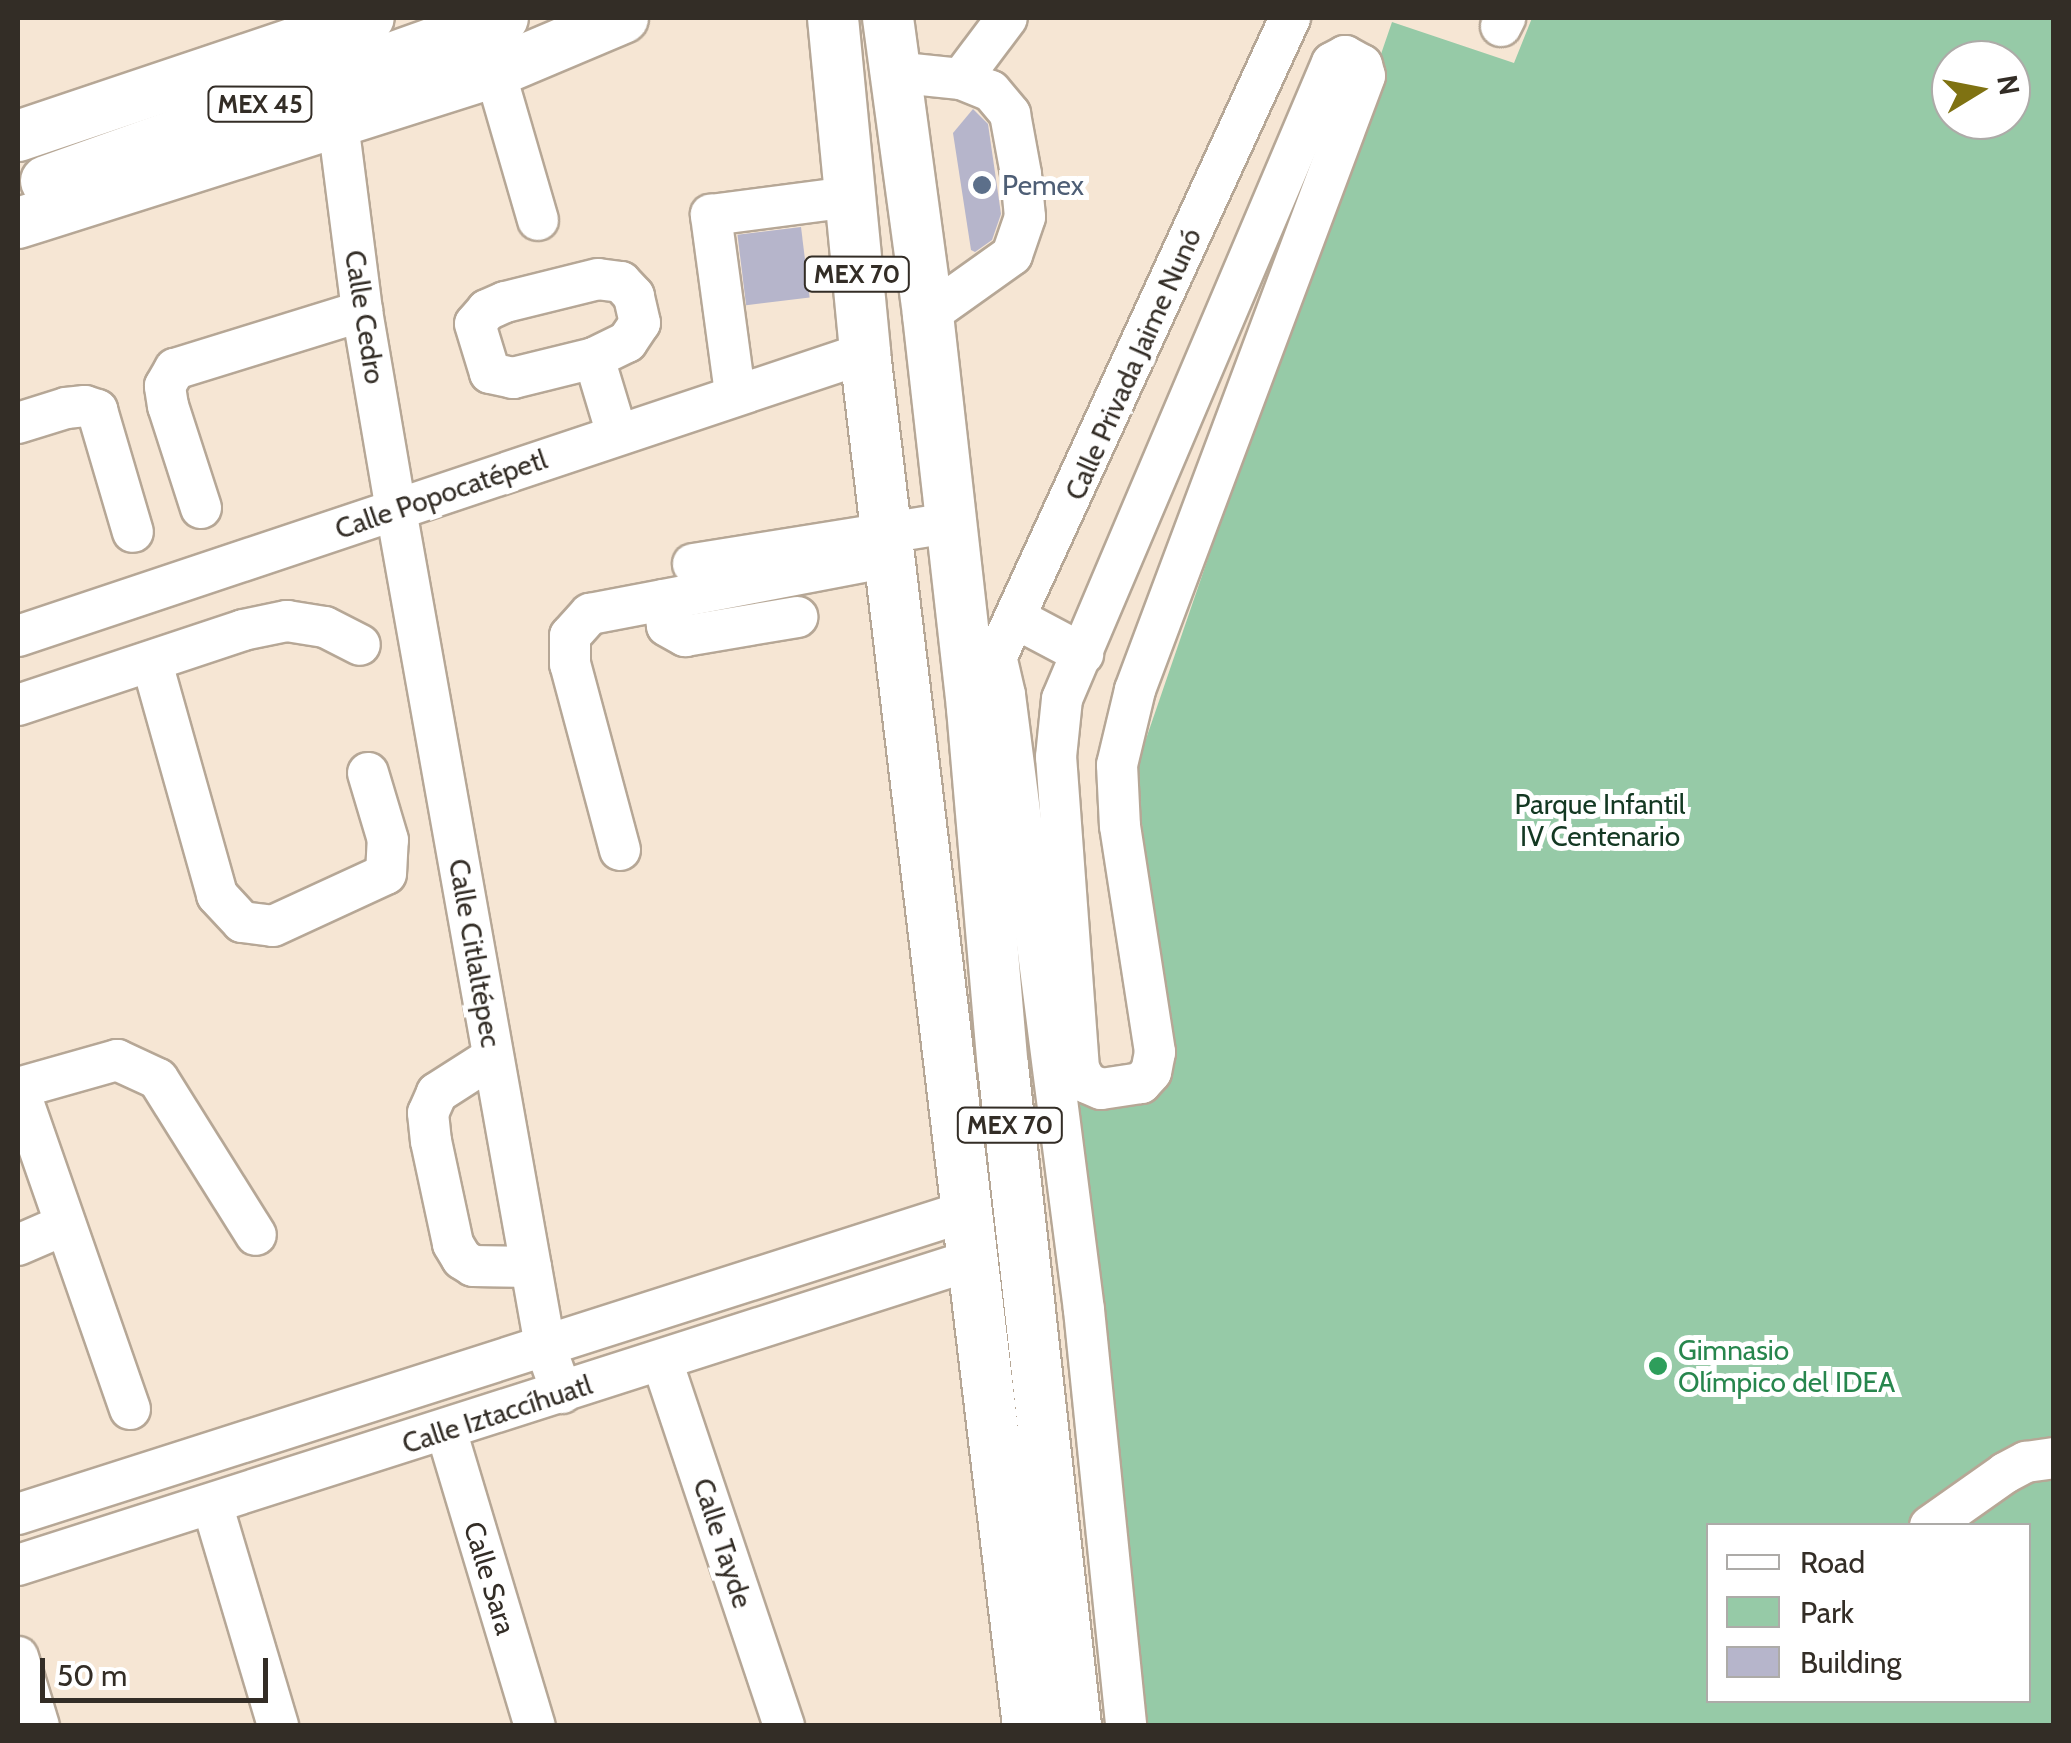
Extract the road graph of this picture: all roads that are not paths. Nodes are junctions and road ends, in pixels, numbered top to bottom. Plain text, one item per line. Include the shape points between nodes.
1 (302, 18) edge
2 (369, 18) edge
3 (504, 18) edge
4 (623, 18) edge
5 (833, 18) edge
6 (888, 18) edge
7 (1006, 18) edge
8 (1290, 18) edge
9 (495, 72) junction
10 (894, 72) junction
11 (961, 79) junction
12 (18, 115) edge
13 (338, 123) junction
14 (18, 136) edge
15 (18, 191) edge
16 (850, 197) junction
17 (538, 220) dead end
18 (18, 223) edge
19 (362, 311) junction
20 (928, 315) junction
21 (865, 352) junction
22 (594, 358) dead end
23 (735, 393) junction
24 (18, 423) edge
25 (616, 434) junction
26 (201, 508) dead end
27 (396, 510) junction
28 (950, 524) junction
29 (133, 532) dead end
30 (888, 544) junction
31 (692, 564) dead end
32 (663, 600) junction
33 (796, 617) dead end
34 (1017, 618) junction
35 (18, 636) edge
36 (360, 645) dead end
37 (1083, 654) junction
38 (996, 660) junction
39 (152, 663) junction
40 (18, 705) edge
41 (972, 708) junction
42 (368, 773) dead end
43 (620, 850) dead end
44 (494, 1057) junction
45 (18, 1088) edge
46 (1064, 1158) junction
47 (1015, 1164) junction
48 (970, 1210) junction
49 (64, 1226) junction
50 (256, 1235) dead end
51 (18, 1245) edge
52 (975, 1259) junction
53 (531, 1267) junction
54 (546, 1346) junction
55 (662, 1361) junction
56 (562, 1393) junction
57 (130, 1408) dead end
58 (446, 1430) junction
59 (2054, 1458) edge
60 (212, 1504) junction
61 (18, 1514) edge
62 (1934, 1523) edge
63 (18, 1565) edge
64 (18, 1657) edge
65 (39, 1726) edge
66 (278, 1726) edge
67 (535, 1726) edge
68 (784, 1726) edge
69 (1028, 1726) edge
70 (1076, 1726) edge
71 (1126, 1726) edge

1 - 12 main road
2 - 14 main road, MEX 45
3 - 15 main road, MEX 45
4 - 9 main road
5 - 16 main road, MEX 70
6 - 10 main road, MEX 70
7 - 11 street
8 - 34 street, Calle Privada Jaime Nunó
9 - 13 main road
9 - 17 street
10 - 11 street
10 - 20 main road, MEX 70
11 - 20 street via 991,91 1010,114 1025,217 1012,255
13 - 18 main road
13 - 19 street, Calle Cedro
16 - 21 main road, MEX 70
16 - 23 street via 712,215
19 - 26 street via 175,369 165,386 168,406
19 - 27 street, Calle Cedro
20 - 28 main road, MEX 70
21 - 23 street, Calle Popocatépetl
21 - 30 main road, MEX 70
22 - 25 street
23 - 25 street, Calle Popocatépetl
24 - 29 street via 66,408 96,410
25 - 27 street, Calle Popocatépetl
27 - 35 street, Calle Popocatépetl
27 - 44 street, Calle Citlaltépec
28 - 30 street
28 - 41 main road, MEX 70
30 - 31 street
30 - 32 street
30 - 48 main road, MEX 70
32 - 33 street via 667,626 685,636
32 - 43 street via 590,614 570,636 570,664
34 - 37 street
34 - 38 street, Calle Privada Jaime Nunó
36 - 39 street via 325,627 287,621
37 - 37 street via 1062,700 1056,757 1080,1069 1087,1083 1101,1089 1141,1083 1155,1052 1120,826 1118,765 1130,709 1365,76 1346,56 1332,63
38 - 41 street, Calle Privada Jaime Nunó
38 - 46 street
39 - 40 street
39 - 42 street via 217,895 242,922 274,926 386,874 388,840
41 - 47 main road, MEX 70
44 - 53 street, Calle Citlaltépec
44 - 53 street via 438,1093 428,1113 431,1141 453,1244 462,1258 473,1266
45 - 49 street
45 - 50 street via 117,1060 158,1078
46 - 47 street
46 - 71 street
47 - 70 main road, MEX 70
48 - 52 main road, MEX 70
48 - 54 street, Calle Iztaccíhuatl
49 - 51 street
49 - 57 street
52 - 55 street, Calle Iztaccíhuatl
52 - 69 main road, MEX 70
53 - 54 street, Calle Citlaltépec
54 - 56 street, Calle Citlaltépec
54 - 61 street, Calle Iztaccíhuatl
55 - 56 street, Calle Iztaccíhuatl
55 - 68 street, Calle Tayde
56 - 58 street, Calle Iztaccíhuatl
58 - 60 street, Calle Iztaccíhuatl
58 - 67 street, Calle Sara
59 - 62 street via 2005,1473
60 - 63 street, Calle Iztaccíhuatl
60 - 66 street
64 - 65 street

